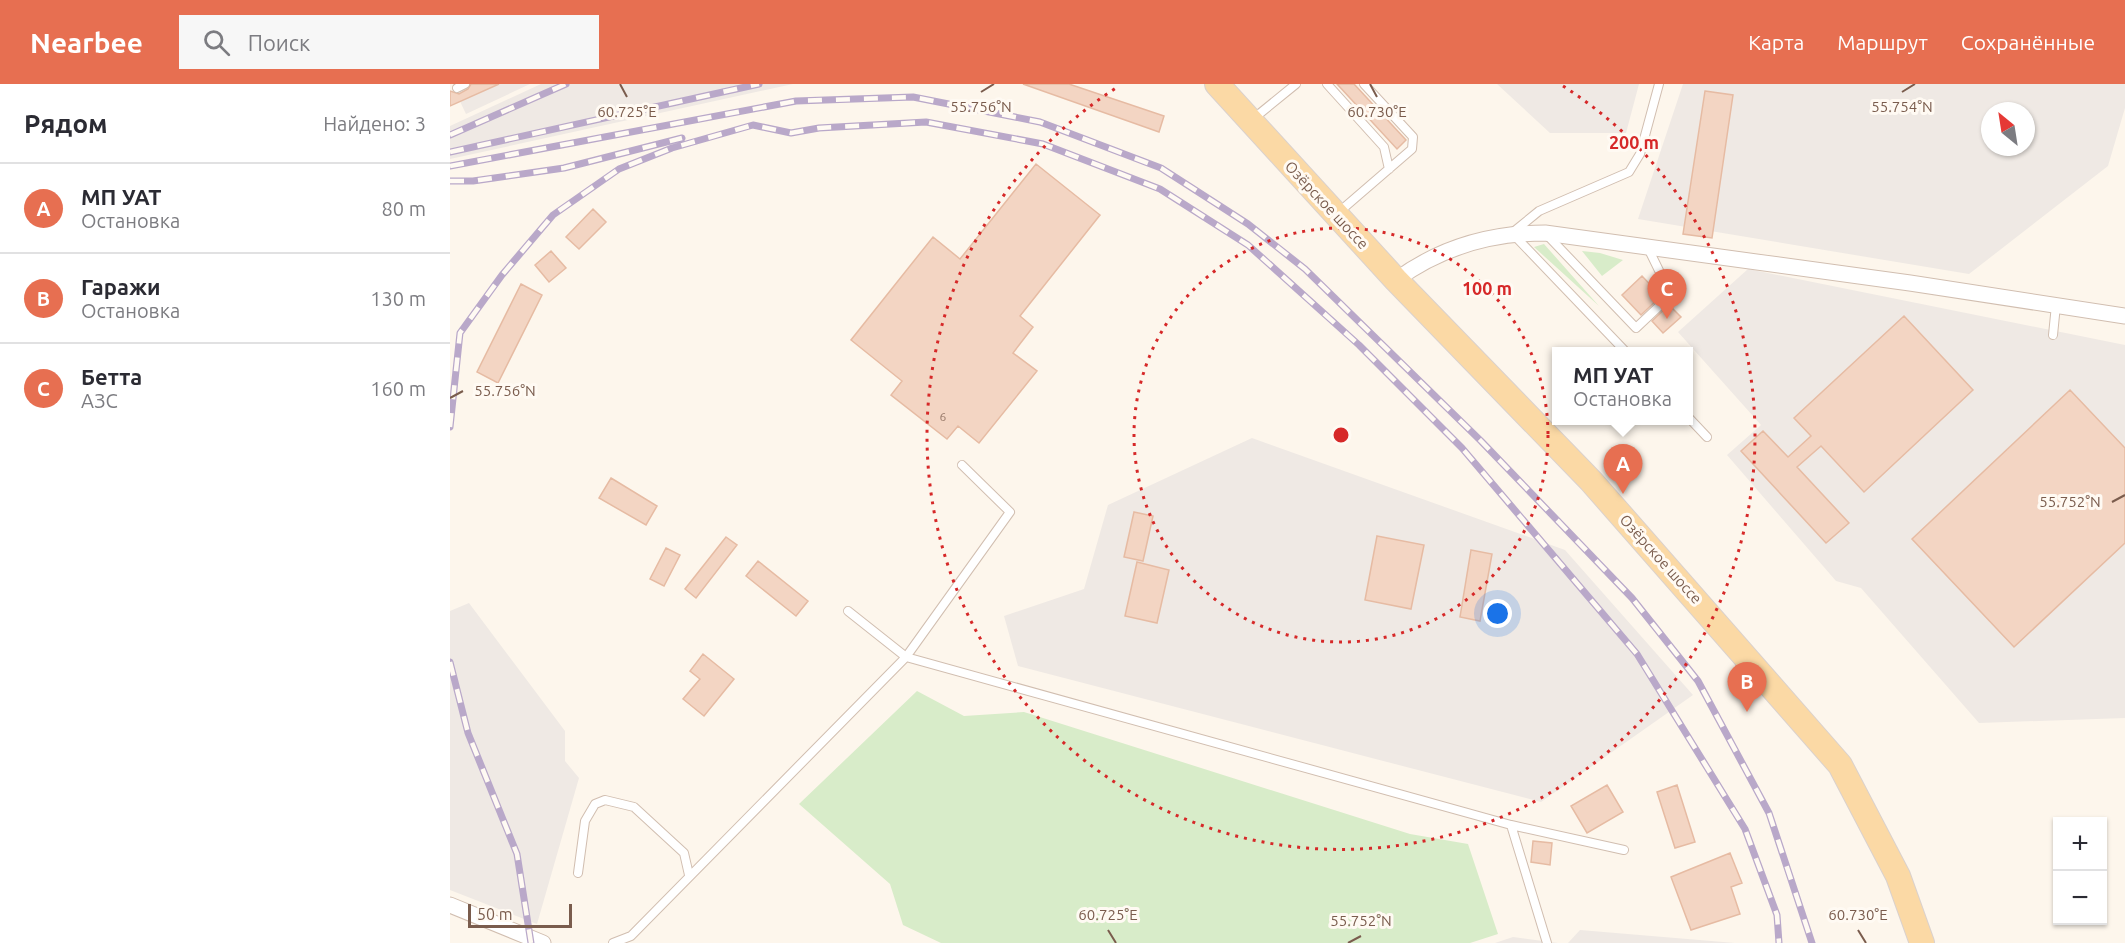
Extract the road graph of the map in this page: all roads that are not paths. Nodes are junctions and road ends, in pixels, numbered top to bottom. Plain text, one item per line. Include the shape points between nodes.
1 (1217, 84) edge
2 (1296, 84) edge
3 (1327, 84) edge
4 (1364, 84) edge
5 (1659, 84) edge
6 (1250, 122) junction
7 (1389, 169) junction
8 (1335, 215) junction
9 (1512, 233) junction
10 (1545, 233) junction
11 (1648, 247) junction
12 (1396, 279) junction
13 (2056, 305) junction
14 (2125, 316) edge
15 (2053, 335) dead end
16 (1622, 347) edge
17 (1693, 422) edge
18 (1707, 437) dead end
19 (962, 465) dead end
20 (849, 611) dead end
21 (906, 657) junction
22 (1511, 825) junction
23 (1624, 850) dead end
24 (578, 873) dead end
25 (689, 875) junction
26 (450, 905) edge
27 (543, 943) edge
28 (613, 943) edge
29 (1547, 943) edge
30 (1922, 943) edge

1 - 6 main road, Озёрское шоссе
2 - 6 lane
3 - 7 lane via 1384,147
4 - 7 lane via 1413,137 1412,149
5 - 9 lane via 1640,154 1629,172 1539,211
6 - 8 main road, Озёрское шоссе
7 - 8 lane
8 - 12 main road, Озёрское шоссе
9 - 10 street
9 - 12 street via 1455,246 1422,261
9 - 16 lane
10 - 11 street
10 - 11 lane via 1636,328 1671,295
11 - 13 street
12 - 30 main road, Озёрское шоссе via 1591,481 1840,765 1898,876
13 - 14 street
13 - 15 lane
17 - 18 lane
19 - 21 lane via 1010,512
20 - 21 lane
21 - 22 lane
21 - 25 lane
22 - 23 lane
22 - 29 lane
24 - 25 lane via 585,821 595,804 605,800 634,807 684,853
25 - 28 lane via 631,936
26 - 27 street

